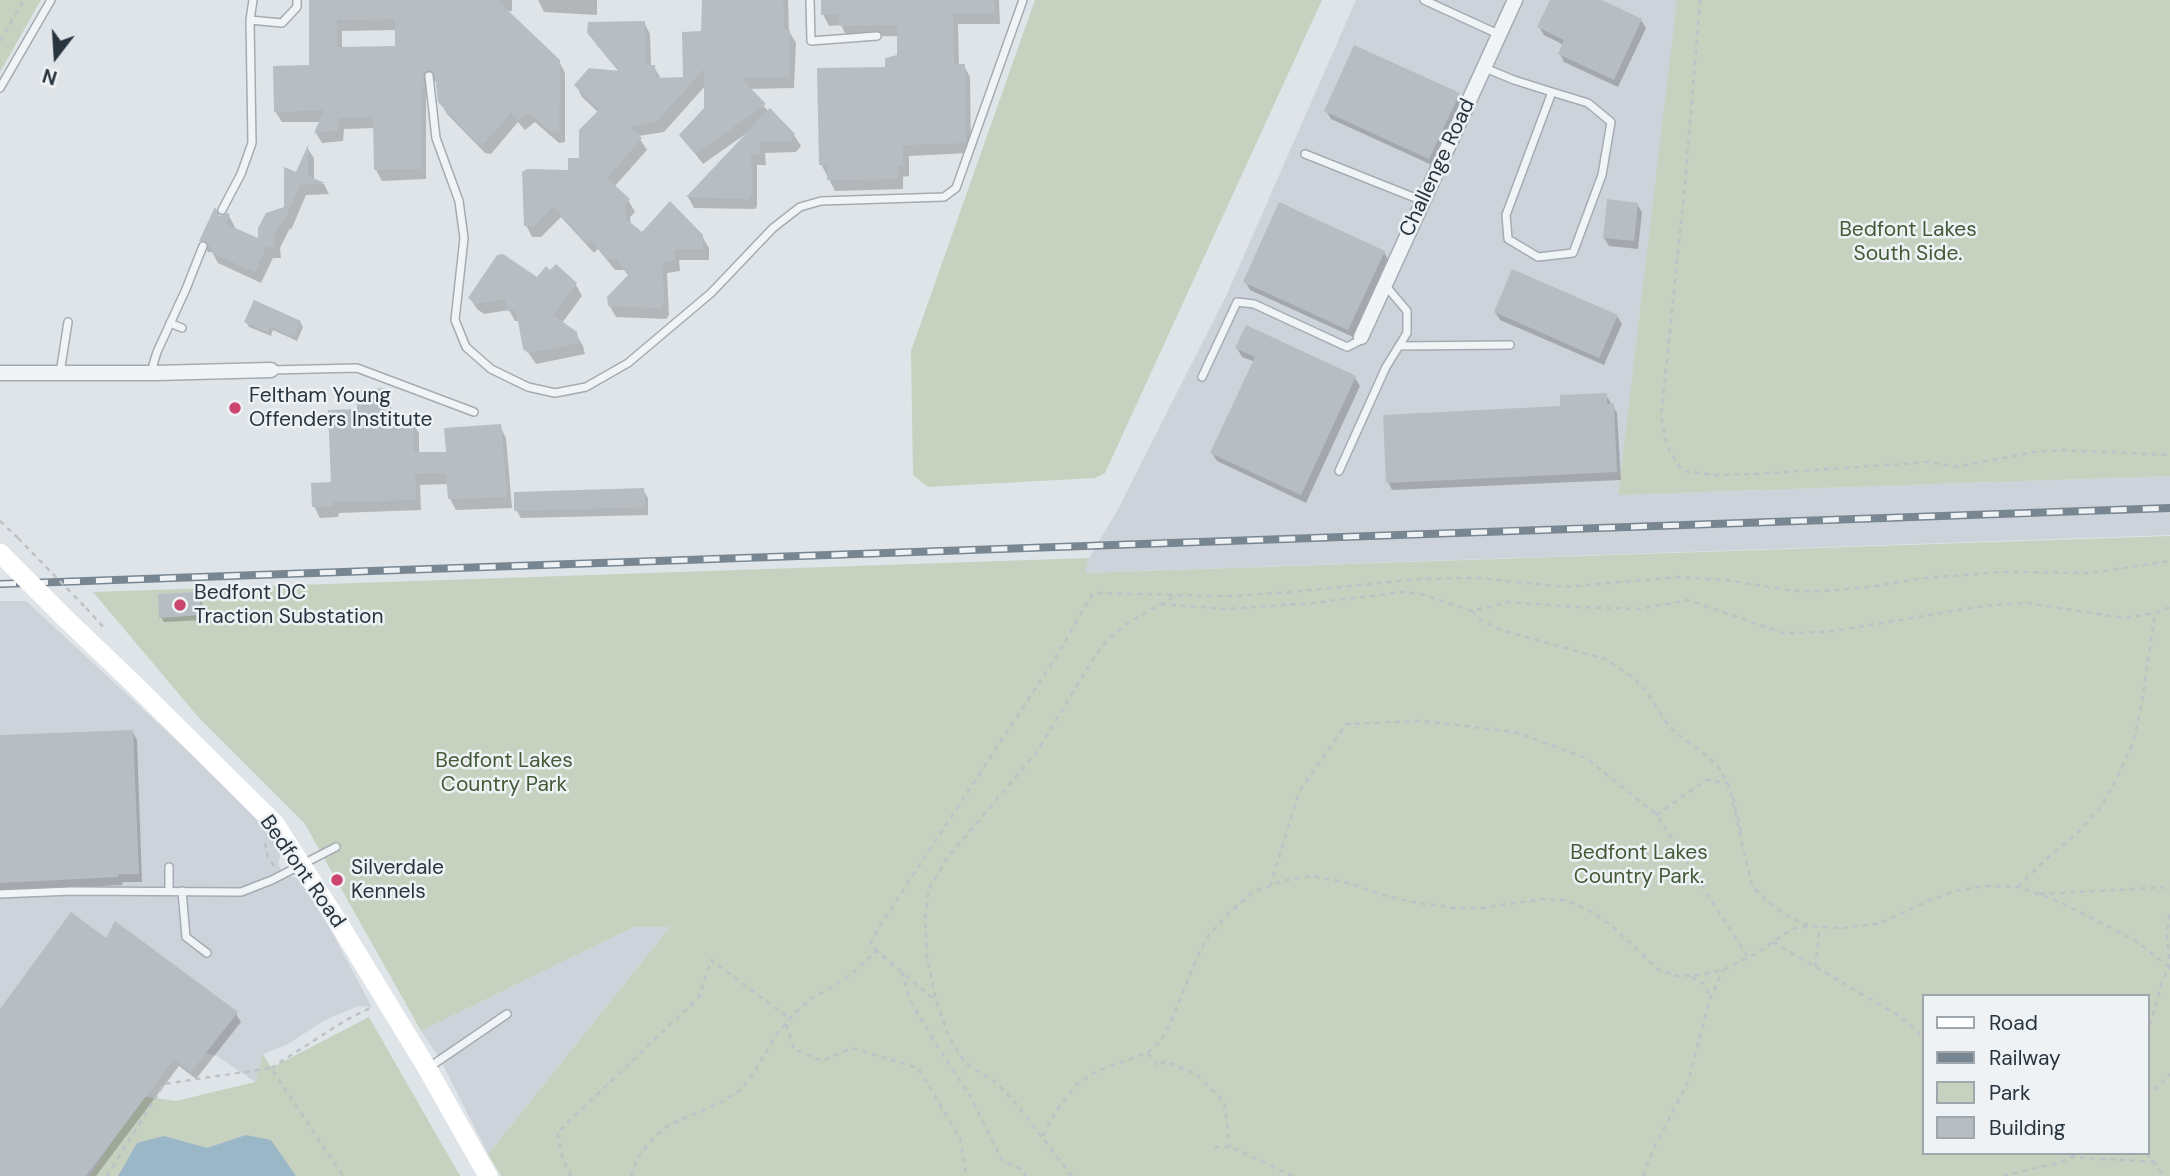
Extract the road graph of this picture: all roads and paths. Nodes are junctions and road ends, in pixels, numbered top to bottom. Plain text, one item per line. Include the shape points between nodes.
1 (24, 0) edge
2 (51, 0) edge
3 (253, 0) edge
4 (297, 0) edge
5 (810, 0) edge
6 (1023, 0) edge
7 (1424, 0) edge
8 (1515, 0) edge
9 (1700, 0) edge
10 (250, 20) junction
11 (1498, 34) junction
12 (877, 36) dead end
13 (0, 41) edge
14 (1484, 68) junction
15 (429, 76) dead end
16 (0, 88) edge
17 (1552, 92) junction
18 (1305, 154) dead end
19 (1423, 201) junction
20 (222, 210) dead end
21 (203, 246) dead end
22 (1385, 285) junction
23 (68, 322) dead end
24 (170, 323) junction
25 (182, 328) dead end
26 (1362, 337) joint
27 (1510, 345) dead end
28 (1399, 346) junction
29 (271, 370) joint
30 (0, 373) edge
31 (60, 373) junction
32 (155, 373) junction
33 (1202, 377) dead end
34 (474, 412) dead end
35 (2170, 455) edge
36 (1339, 471) dead end
37 (0, 521) edge
38 (0, 553) edge
39 (2170, 561) edge
40 (1177, 595) junction
41 (1161, 604) junction
42 (2170, 607) edge
43 (86, 608) dead end
44 (1472, 611) junction
45 (2155, 613) junction
46 (1728, 783) junction
47 (1656, 815) junction
48 (336, 847) dead end
49 (301, 864) junction
50 (169, 867) dead end
51 (1269, 886) junction
52 (2018, 887) junction
53 (2170, 887) edge
54 (169, 891) junction
55 (182, 891) junction
56 (0, 894) edge
57 (2037, 894) junction
58 (2170, 910) edge
59 (1810, 926) junction
60 (1820, 927) junction
61 (1773, 942) junction
62 (877, 951) junction
63 (207, 953) dead end
64 (1748, 957) junction
65 (1815, 967) junction
66 (2170, 968) edge
67 (1723, 970) junction
68 (902, 972) junction
69 (1690, 976) junction
70 (1710, 999) junction
71 (936, 1001) junction
72 (372, 1007) dead end
73 (506, 1014) dead end
74 (790, 1019) junction
75 (786, 1024) junction
76 (2149, 1028) edge
77 (1922, 1036) edge
78 (1147, 1053) junction
79 (271, 1068) junction
80 (427, 1068) junction
81 (2170, 1074) edge
82 (2149, 1095) edge
83 (1043, 1136) junction
84 (1214, 1147) dead end
85 (1230, 1147) junction
86 (2074, 1155) edge
87 (2149, 1155) edge
88 (2070, 1157) junction
89 (2154, 1162) junction
90 (107, 1176) edge
91 (344, 1176) edge
92 (488, 1176) edge
93 (571, 1176) edge
94 (631, 1176) edge
95 (965, 1176) edge
96 (1026, 1176) edge
97 (1072, 1176) edge
98 (1293, 1176) edge
99 (1643, 1176) edge
100 (2003, 1176) edge
101 (2164, 1176) edge

1 - 13 path
2 - 16 lane
3 - 10 lane
4 - 10 lane via 297,7 282,23
5 - 12 lane via 811,41
6 - 15 lane via 956,188 944,197 821,201 800,208 711,293 628,363 586,387 555,393 528,387 491,369 466,347 455,320 464,238 459,201 436,138
7 - 11 lane
8 - 11 street, Challenge Road
9 - 35 path via 1661,417 1667,446 1682,471 1716,475 1929,463 1955,467 2062,450
10 - 20 lane via 252,143
11 - 14 street, Challenge Road
14 - 17 lane
14 - 19 street, Challenge Road
17 - 17 lane via 1588,103 1611,122 1602,175 1573,253 1538,257 1508,239 1506,215
18 - 19 lane
19 - 22 street, Challenge Road
21 - 24 lane
22 - 26 street, Challenge Road
22 - 28 lane via 1407,311 1407,333
23 - 31 lane
24 - 25 lane
24 - 32 lane via 153,365
26 - 33 lane via 1347,347 1254,304 1237,302
27 - 28 lane
28 - 36 lane
29 - 32 street
29 - 34 lane via 357,368
30 - 31 street
31 - 32 street
37 - 43 path, bridge
38 - 49 street, Bedfont Road, bridge via 275,824
39 - 40 path via 2089,573 2001,572 1821,591 1678,577 1564,587 1478,578 1232,596
40 - 41 path
40 - 62 path via 1093,593 879,927 870,944
41 - 44 path via 1225,609 1403,592
41 - 71 path via 1108,639 1036,753 947,858 929,889 925,930
42 - 45 path
44 - 45 path via 1509,602 1639,609 1688,600 1783,633 1828,632 2027,603 2124,618
44 - 46 path via 1504,631 1605,659 1634,678 1668,725 1706,755
45 - 52 path via 2133,743 2118,776 2101,807
46 - 46 path via 1737,822 1744,848 1738,815
46 - 47 path via 1706,780
46 - 59 path via 1752,886 1785,915
47 - 51 path via 1586,758 1515,732 1422,720 1346,724 1299,792
47 - 64 path
48 - 49 lane
49 - 55 lane via 241,892
49 - 80 street, Bedfont Road
50 - 54 lane
51 - 69 path via 1312,876 1394,898 1455,908 1543,898 1566,900 1612,926 1659,970
51 - 78 path via 1253,892 1209,935 1169,1027
52 - 57 path
52 - 60 path via 1955,891 1881,923
53 - 57 path
54 - 55 lane
54 - 56 lane
55 - 63 lane via 186,937
57 - 66 path via 2136,941
58 - 66 path
59 - 60 path
59 - 61 path via 1792,929
60 - 65 path
61 - 64 path
61 - 65 path
62 - 68 path
62 - 74 path
64 - 67 path
65 - 77 path via 1901,1017
66 - 76 path
67 - 69 path
67 - 70 path
68 - 71 path
68 - 96 path via 911,1002 970,1096 1002,1160
69 - 70 path via 1706,985
70 - 99 path via 1688,1082
71 - 83 path via 965,1063 994,1081
72 - 79 path
73 - 80 lane
74 - 75 path
74 - 93 path via 711,960 699,997 557,1133
75 - 94 path via 739,1091 669,1125 638,1157
75 - 95 path via 794,1049 822,1061 852,1048 918,1068 960,1138
78 - 83 path via 1097,1071 1077,1084
78 - 85 path via 1158,1066 1165,1061 1196,1074 1224,1102
79 - 90 path via 164,1084
79 - 91 path
80 - 92 street, Bedfont Road
81 - 82 path
83 - 97 path
84 - 85 path
85 - 98 path
86 - 88 path
87 - 89 path
88 - 89 path
88 - 100 path
89 - 101 path

